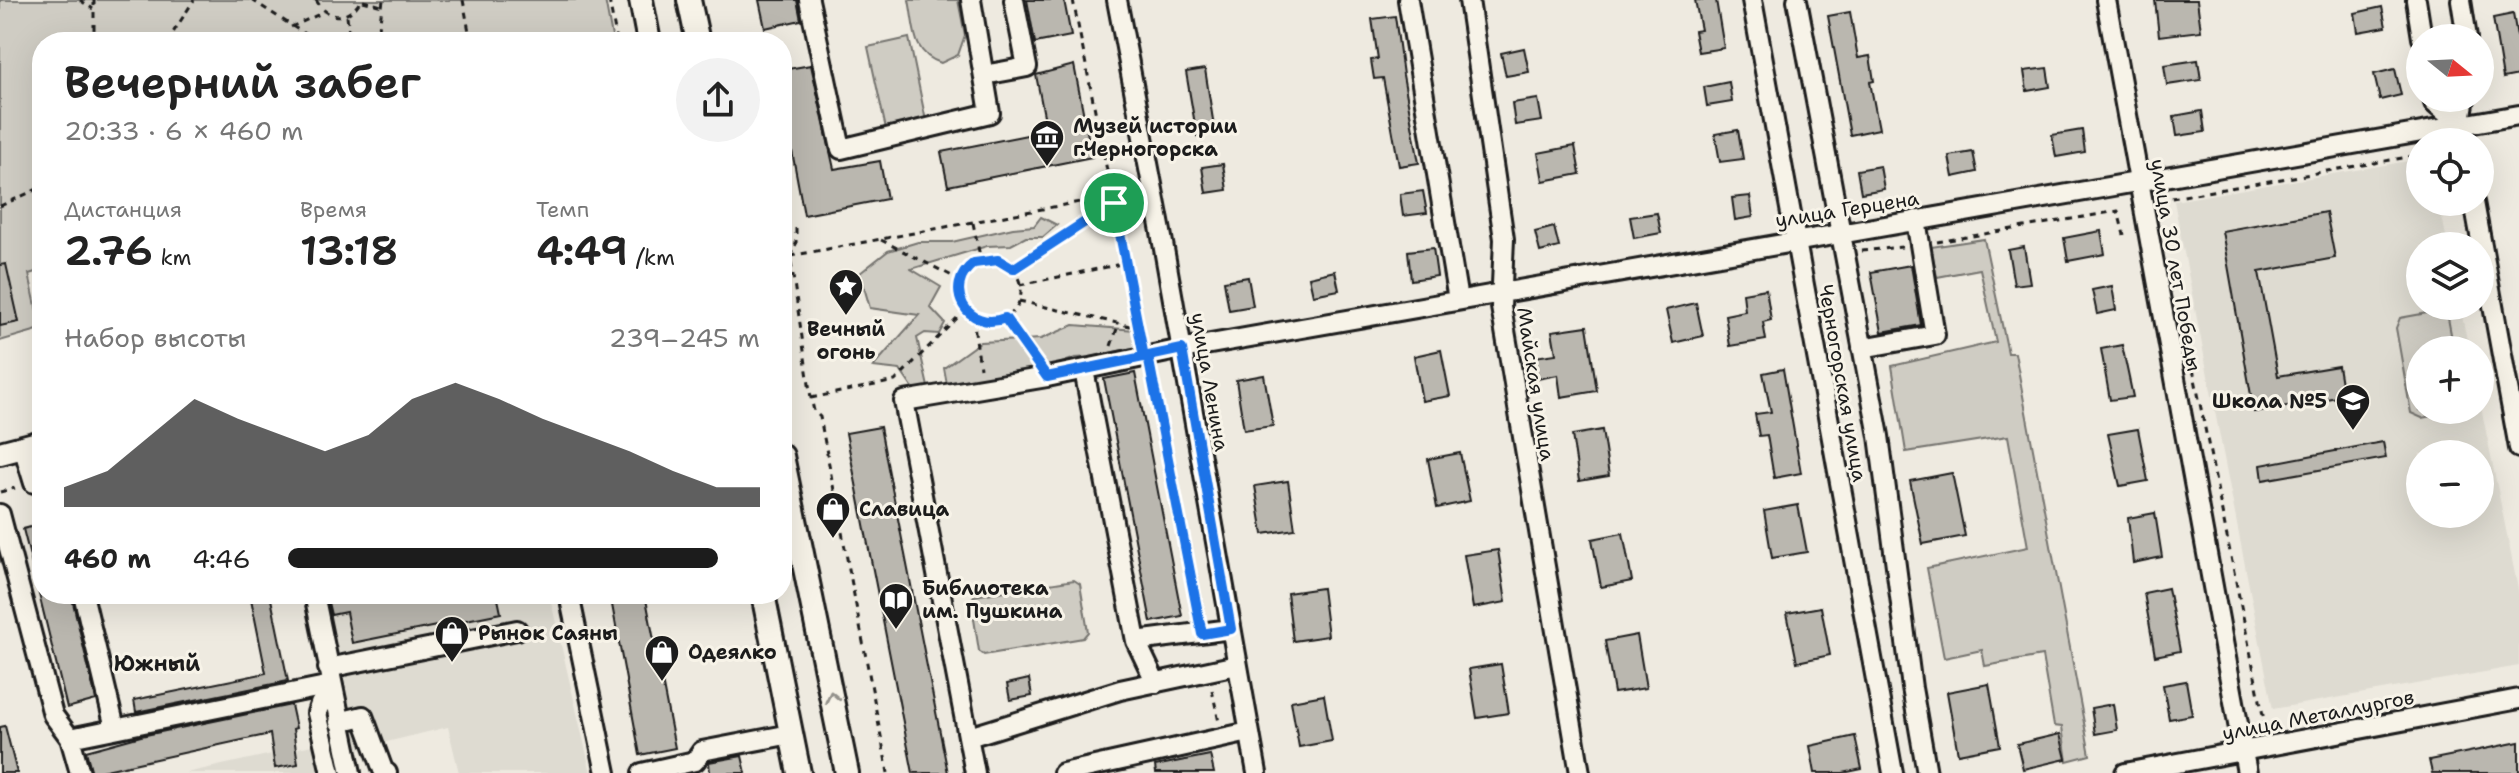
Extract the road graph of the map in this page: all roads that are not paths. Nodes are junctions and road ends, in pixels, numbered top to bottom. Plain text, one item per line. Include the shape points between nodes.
1 (641, 0) edge
2 (689, 0) edge
3 (809, 0) edge
4 (971, 0) edge
5 (1014, 0) edge
6 (1117, 0) edge
7 (1408, 0) edge
8 (1469, 0) edge
9 (1752, 0) edge
10 (1797, 0) edge
11 (2106, 0) edge
12 (2416, 0) edge
13 (2461, 0) edge
14 (2420, 24) edge
15 (2465, 24) edge
16 (647, 32) edge
17 (696, 32) edge
18 (984, 75) junction
19 (2442, 112) edge
20 (2519, 115) edge
21 (2456, 128) edge
22 (2479, 128) edge
23 (2406, 142) edge
24 (2138, 183) junction
25 (2477, 216) edge
26 (1916, 220) junction
27 (1839, 233) junction
28 (1796, 240) junction
29 (1500, 292) junction
30 (1458, 300) junction
31 (1862, 348) junction
32 (1182, 349) junction
33 (1084, 370) junction
34 (32, 445) edge
35 (2519, 448) edge
36 (0, 453) edge
37 (792, 505) edge
38 (0, 514) edge
39 (85, 604) edge
40 (316, 604) edge
41 (571, 604) edge
42 (765, 604) edge
43 (1231, 629) junction
44 (517, 630) dead end
45 (1136, 641) junction
46 (1237, 665) junction
47 (1156, 683) junction
48 (331, 684) junction
49 (2519, 699) edge
50 (339, 722) junction
51 (115, 728) junction
52 (1249, 732) junction
53 (791, 734) junction
54 (969, 737) junction
55 (70, 738) junction
56 (2244, 751) junction
57 (696, 767) edge
58 (2178, 768) edge
59 (80, 773) edge
60 (331, 773) edge
61 (351, 773) edge
62 (387, 773) edge
63 (606, 773) edge
64 (642, 773) edge
65 (799, 773) edge
66 (847, 773) edge
67 (975, 773) edge
68 (1063, 773) edge
69 (1257, 773) edge
70 (1580, 773) edge
71 (1893, 773) edge
72 (1927, 773) edge
73 (2125, 773) edge
74 (2247, 773) edge

1 - 16 main road
2 - 17 main road
3 - 18 street via 841,149 990,113
4 - 18 street
5 - 18 street via 1027,67
6 - 32 street, улица Ленина
7 - 30 street
8 - 29 street, Майская улица via 1504,239
9 - 28 street, Черногорская улица
10 - 27 street, Черногорская улица
11 - 24 street, улица 30 лет Победы
12 - 14 street
13 - 15 street
19 - 21 street
20 - 22 street, улица Герцена
23 - 24 street, улица Герцена
24 - 26 street, улица Герцена
24 - 56 street, улица 30 лет Победы
25 - 35 street
26 - 27 street, улица Герцена
26 - 31 street via 1935,335
27 - 28 street, улица Герцена
27 - 31 street, Черногорская улица
28 - 29 street, улица Герцена
28 - 71 street, Черногорская улица
29 - 30 street, улица Герцена
29 - 70 street, Майская улица
30 - 32 street, улица Герцена
31 - 72 street, Черногорская улица
32 - 33 street, улица Герцена
32 - 43 street, улица Ленина
33 - 45 street
33 - 54 street, улица Герцена via 904,401
34 - 36 main road
66 -> 37 main road
38 - 55 street via 53,715
39 - 51 street
40 - 48 street
41 - 63 street
42 - 53 main road
43 - 45 street
43 - 46 street, улица Ленина
44 - 48 street
45 - 47 street
46 - 47 street
46 - 52 street, улица Ленина
47 - 54 street
48 - 50 street
48 - 51 street
48 - 60 street via 317,713
49 - 56 street, улица Металлургов
50 - 61 street
50 - 62 street via 363,716
51 - 55 street
52 - 68 street
52 - 69 street, улица Ленина
53 - 57 street via 702,751
53 - 65 main road
54 - 67 street
55 - 59 street
56 - 58 street, улица Металлургов
56 - 74 street, улица 30 лет Победы
57 - 64 street
58 - 73 street, улица Металлургов

